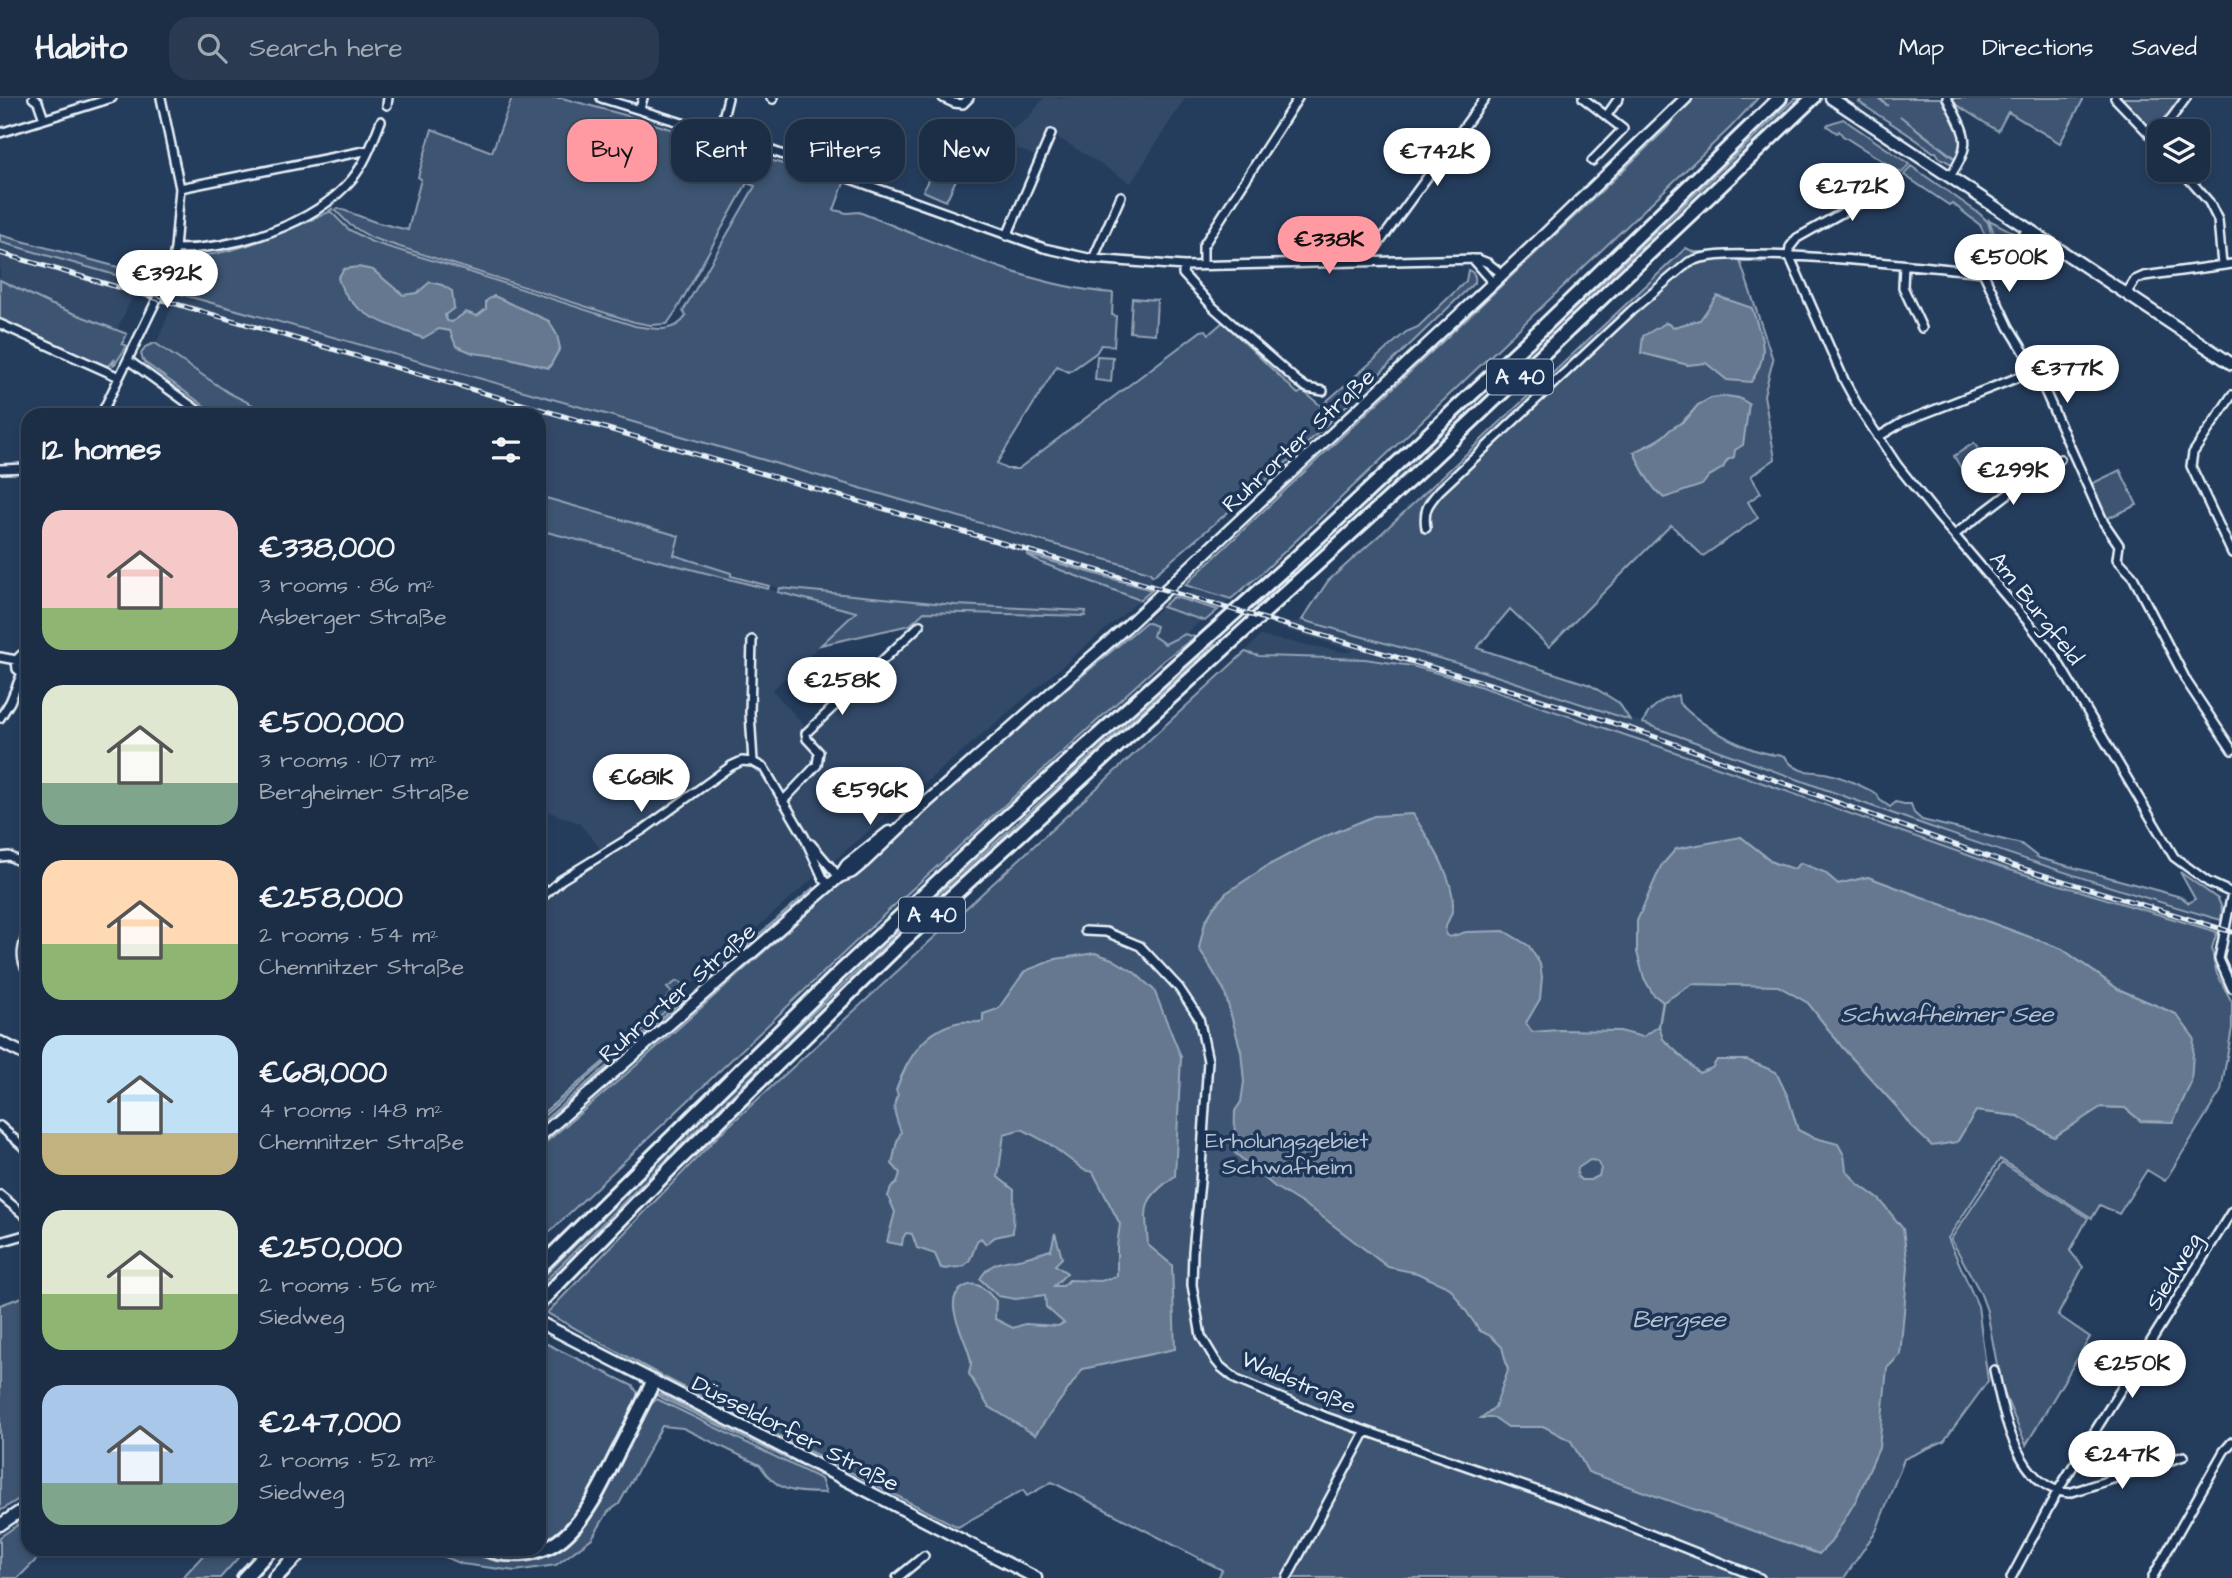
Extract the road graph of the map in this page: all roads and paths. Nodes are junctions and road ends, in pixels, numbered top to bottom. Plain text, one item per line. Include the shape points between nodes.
1 (33, 98) edge
2 (112, 98) edge
3 (161, 98) edge
4 (601, 98) edge
5 (643, 98) edge
6 (728, 98) edge
7 (943, 98) edge
8 (969, 98) edge
9 (1298, 98) edge
10 (1485, 98) edge
11 (1583, 98) edge
12 (1619, 98) edge
13 (1686, 98) edge
14 (1780, 98) edge
15 (1814, 98) edge
16 (1947, 98) edge
17 (2115, 98) edge
18 (2186, 98) edge
19 (1835, 101) edge
20 (640, 109) junction
21 (1606, 115) junction
22 (44, 119) junction
23 (672, 119) edge
24 (723, 119) edge
25 (2172, 119) edge
26 (381, 121) dead end
27 (2147, 127) edge
28 (0, 133) edge
29 (1052, 134) dead end
30 (369, 150) junction
31 (771, 151) edge
32 (1592, 161) dead end
33 (1950, 176) junction
34 (1890, 178) dead end
35 (2192, 182) edge
36 (180, 188) junction
37 (1121, 195) dead end
38 (2028, 229) junction
39 (1007, 236) junction
40 (176, 249) junction
41 (1789, 255) junction
42 (1093, 259) junction
43 (1472, 259) junction
44 (1366, 261) junction
45 (2232, 264) edge
46 (1203, 265) junction
47 (1904, 265) junction
48 (2222, 265) junction
49 (1184, 266) junction
50 (1983, 272) junction
51 (1502, 275) junction
52 (1493, 283) junction
53 (2126, 294) junction
54 (0, 324) edge
55 (1922, 328) dead end
56 (128, 360) junction
57 (2060, 361) dead end
58 (2232, 364) edge
59 (2036, 371) junction
60 (119, 377) junction
61 (1323, 391) dead end
62 (2232, 395) edge
63 (104, 408) edge
64 (194, 408) edge
65 (1878, 437) junction
66 (2060, 459) dead end
67 (21, 468) edge
68 (0, 469) edge
69 (1426, 528) dead end
70 (1954, 536) junction
71 (2232, 554) edge
72 (920, 625) dead end
73 (752, 640) dead end
74 (21, 654) edge
75 (0, 657) edge
76 (16, 660) junction
77 (21, 672) edge
78 (21, 681) edge
79 (0, 718) edge
80 (2232, 750) edge
81 (753, 762) junction
82 (783, 801) junction
83 (804, 836) junction
84 (0, 857) edge
85 (21, 862) edge
86 (839, 877) junction
87 (829, 886) junction
88 (2232, 893) edge
89 (546, 894) edge
90 (1084, 931) dead end
91 (2232, 988) edge
92 (0, 1042) edge
93 (21, 1052) edge
94 (0, 1126) edge
95 (546, 1131) edge
96 (21, 1145) edge
97 (0, 1195) edge
98 (2232, 1211) edge
99 (21, 1212) edge
100 (591, 1216) junction
101 (21, 1236) edge
102 (0, 1242) edge
103 (546, 1253) edge
104 (546, 1261) edge
105 (546, 1296) edge
106 (546, 1326) edge
107 (1994, 1370) dead end
108 (653, 1382) junction
109 (1366, 1431) junction
110 (2232, 1442) edge
111 (2184, 1456) dead end
112 (2057, 1492) junction
113 (21, 1511) edge
114 (0, 1525) edge
115 (546, 1548) edge
116 (264, 1556) edge
117 (296, 1556) edge
118 (925, 1556) dead end
119 (244, 1578) edge
120 (275, 1578) edge
121 (897, 1578) edge
122 (1036, 1578) edge
123 (1286, 1578) edge
124 (1760, 1578) edge
125 (2011, 1578) edge
126 (2152, 1578) edge

1 - 22 street
2 - 22 street
3 - 36 street
4 - 20 street
5 - 20 street
6 - 24 street
7 - 8 street via 963,104
9 - 46 street via 1203,246
10 - 44 street
11 - 21 street
12 - 21 street
13 - 51 main road, Ruhrorter Straße
14 - 100 highway, A 40 via 1295,559 836,976
15 - 105 highway, A 40 via 1395,494 903,941
16 - 33 street via 1966,138 1960,162
17 - 27 street
18 - 25 street
19 - 33 main road
20 - 23 street
21 - 32 street via 1623,129
22 - 28 street
26 - 30 street
29 - 39 street
30 - 36 street
30 - 40 street via 338,193 298,220 219,246
31 - 39 street
33 - 38 main road
34 - 41 street via 1872,196 1797,238
35 - 48 street via 2218,220
36 - 40 street
37 - 42 street
38 - 50 street via 2004,259
38 - 53 main road
39 - 42 street
40 - 56 street
41 - 47 street
41 - 65 street, Am Burgfeld via 1843,380
41 - 69 street via 1698,258 1680,269 1439,491 1426,506
42 - 49 street
43 - 44 street
43 - 51 street via 1488,262
43 - 52 street
44 - 46 street
45 - 48 street
46 - 49 street
47 - 50 street
47 - 55 street via 1903,287
48 - 53 street via 2139,277
49 - 61 street via 1183,274 1214,308 1297,381
50 - 59 street
51 - 52 main road, Ruhrorter Straße
52 - 86 main road, Ruhrorter Straße via 1126,626 864,862
53 - 58 main road
54 - 60 street
56 - 60 street
56 - 64 street
57 - 59 street
59 - 65 street via 1903,422
59 - 80 street via 2104,523 2119,545 2118,559 2132,575 2187,682
60 - 63 street
62 - 71 street via 2193,453 2191,466
65 - 70 street, Am Burgfeld
66 - 70 street
67 - 68 street
70 - 88 street, Am Burgfeld via 2055,657 2174,857
72 - 82 street via 806,733 819,752 817,765
73 - 81 street
74 - 76 street
75 - 76 street
76 - 77 street
78 - 79 street
81 - 82 street via 764,768
81 - 89 street via 731,766
82 - 83 street
83 - 86 street
83 - 87 street
84 - 85 street
86 - 87 main road, Ruhrorter Straße
87 - 95 main road, Ruhrorter Straße
88 - 91 street via 2219,958
90 - 109 street, Waldstraße via 1106,932 1140,946 1179,988 1199,1018 1208,1061 1192,1285 1201,1336 1216,1361 1237,1380
92 - 93 main road
94 - 96 street
97 - 99 street
98 - 112 street, Siedweg
100 - 103 highway
100 - 104 highway, A 40
101 - 102 street
106 - 108 main road, Düsseldorfer Straße
107 - 112 street via 2022,1458 2031,1472
108 - 115 highway via 586,1511 565,1536
108 - 122 main road, Düsseldorfer Straße
109 - 123 street
109 - 124 street, Waldstraße via 1561,1499
110 - 126 street
111 - 112 street via 2069,1493
112 - 125 street, Siedweg
113 - 114 main road
116 - 119 highway
117 - 120 highway
118 - 121 street

